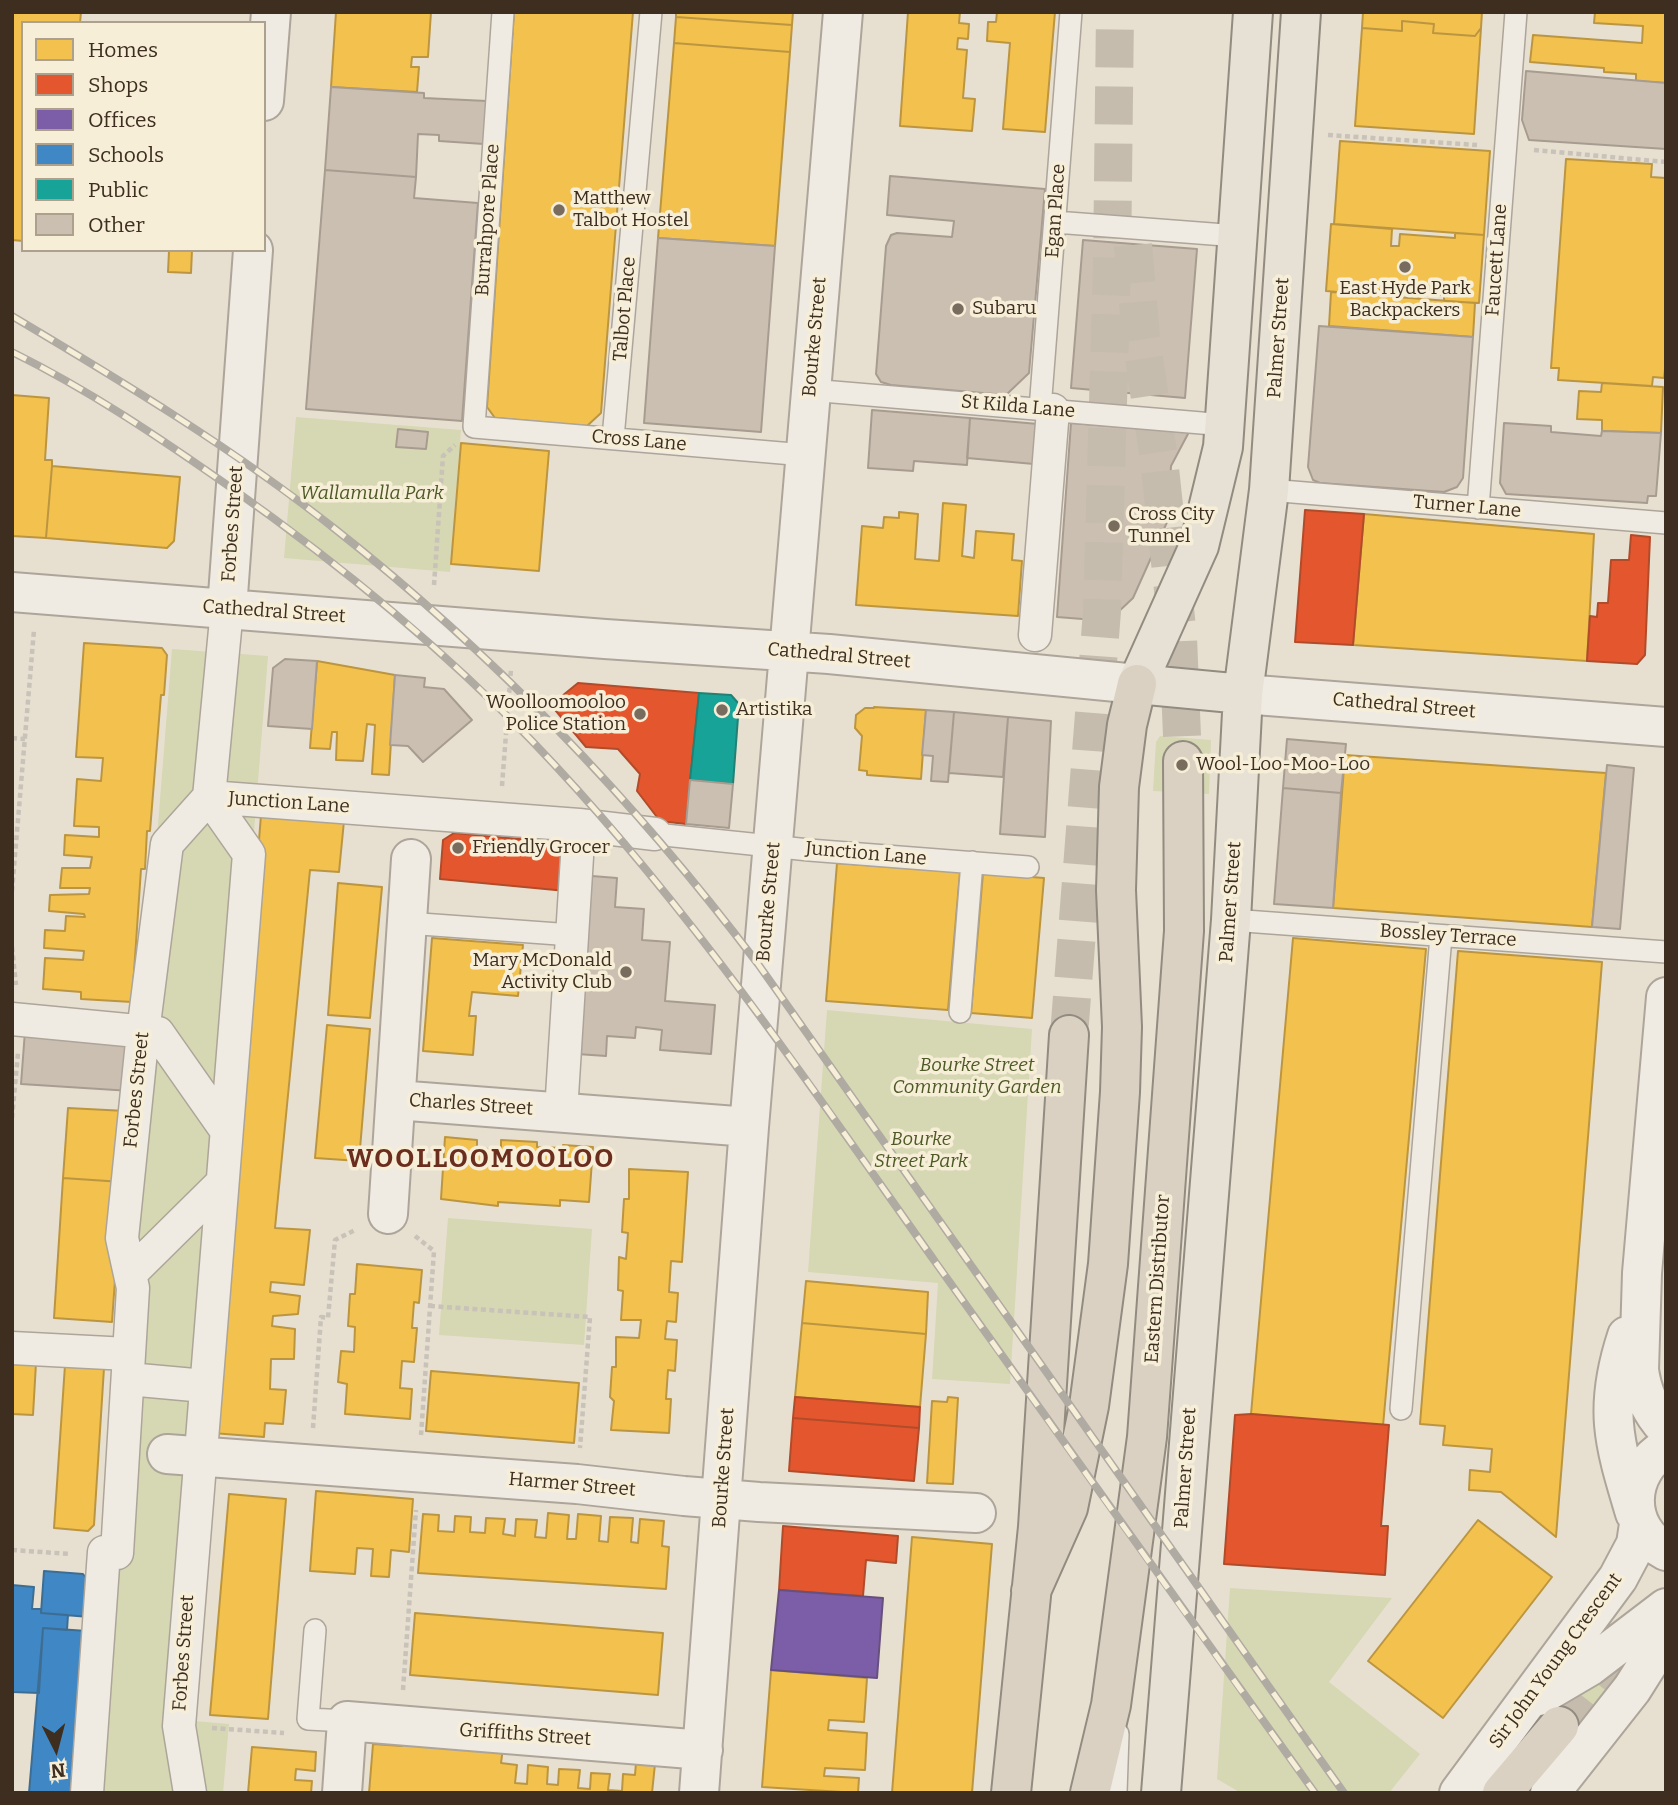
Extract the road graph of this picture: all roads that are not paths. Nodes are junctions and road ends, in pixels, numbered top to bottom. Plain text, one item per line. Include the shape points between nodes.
1 (271, 12) edge
2 (503, 12) edge
3 (652, 12) edge
4 (844, 12) edge
5 (1071, 12) edge
6 (1253, 12) edge
7 (1301, 12) edge
8 (1516, 12) edge
9 (266, 76) edge
10 (1055, 222) junction
11 (1238, 236) junction
12 (253, 252) edge
13 (810, 390) junction
14 (1046, 410) junction
15 (1225, 425) junction
16 (474, 428) joint
17 (613, 438) junction
18 (805, 455) junction
19 (1269, 490) junction
20 (1478, 508) junction
21 (1666, 523) edge
22 (12, 592) edge
23 (227, 609) junction
24 (1035, 635) dead end
25 (790, 651) junction
26 (1137, 684) junction
27 (1244, 694) junction
28 (1666, 727) edge
29 (1183, 761) tunnel mouth
30 (209, 797) junction
31 (414, 812) junction
32 (579, 825) junction
33 (655, 834) joint
34 (774, 846) junction
35 (411, 859) joint
36 (972, 862) junction
37 (1028, 867) dead end
38 (1231, 920) junction
39 (407, 923) junction
40 (572, 935) junction
41 (1441, 936) junction
42 (1666, 952) edge
43 (1666, 997) edge
44 (960, 1012) dead end
45 (12, 1019) edge
46 (151, 1033) junction
47 (1069, 1035) tunnel mouth
48 (396, 1100) junction
49 (561, 1112) junction
50 (749, 1128) junction
51 (226, 1130) junction
52 (221, 1184) junction
53 (388, 1214) road end
54 (1642, 1273) junction
55 (130, 1274) junction
56 (12, 1348) edge
57 (128, 1366) junction
58 (205, 1386) junction
59 (1401, 1409) dead end
60 (1666, 1428) edge
61 (1666, 1448) edge
62 (183, 1455) junction
63 (722, 1499) junction
64 (976, 1513) dead end
65 (1637, 1519) junction
66 (1666, 1551) edge
67 (1031, 1591) junction
68 (1666, 1608) edge
69 (1123, 1613) junction
70 (314, 1630) dead end
71 (1666, 1635) edge
72 (1526, 1705) junction
73 (347, 1721) junction
74 (1559, 1726) tunnel mouth
75 (703, 1750) junction
76 (87, 1793) edge
77 (190, 1793) edge
78 (342, 1793) edge
79 (699, 1793) edge
80 (1011, 1793) edge
81 (1090, 1793) edge
82 (1116, 1793) edge
83 (1161, 1793) edge
84 (1459, 1793) edge
85 (1502, 1793) edge
86 (1550, 1793) edge

1 - 9 street
2 - 16 lane, Burrahpore Place
3 - 17 lane, Talbot Place
4 - 13 street, Bourke Street
5 - 10 lane, Egan Place
6 - 11 main road
7 - 19 main road, Palmer Street
8 - 20 lane, Faucett Lane
10 - 11 lane
10 - 14 lane, Egan Place
11 - 15 main road
12 - 23 street, Forbes Street
13 - 14 lane, St Kilda Lane
13 - 18 street, Bourke Street
14 - 15 lane, St Kilda Lane
14 - 24 street, Egan Place
15 - 26 main road via 1199,546
16 - 17 lane, Cross Lane
17 - 18 lane, Cross Lane
18 - 25 street, Bourke Street
19 - 20 lane, Turner Lane
19 - 27 main road, Palmer Street
20 - 21 lane, Turner Lane
22 - 23 street, Cathedral Street
23 - 25 street, Cathedral Street
23 - 30 street, Forbes Street
25 - 26 street, Cathedral Street
25 - 34 street, Bourke Street
26 - 27 main road, Cathedral Street
26 - 67 highway via 1118,800 1116,890 1122,1027 1108,1264 1089,1406 1068,1508
27 - 28 street, Cathedral Street
27 - 38 main road, Palmer Street
29 - 69 highway, Eastern Distributor via 1183,944 1147,1437
30 - 31 street, Junction Lane
30 - 46 street, Forbes Street via 167,844
30 - 51 street, Forbes Street via 249,854
31 - 32 street, Junction Lane
31 - 35 street, Charles Street
32 - 33 street, Junction Lane
32 - 40 street
33 - 34 lane, Junction Lane
34 - 36 lane, Junction Lane
34 - 50 street, Bourke Street
35 - 39 street, Charles Street
36 - 37 lane, Junction Lane
36 - 44 lane
38 - 41 lane, Bossley Terrace
38 - 83 main road, Palmer Street
39 - 40 lane
39 - 48 street, Charles Street
40 - 49 street
41 - 42 lane, Bossley Terrace
41 - 59 lane
43 - 54 street
45 - 46 street
46 - 51 street, Forbes Street
46 - 55 street, Forbes Street via 122,1238
47 - 67 highway
48 - 49 street, Charles Street
48 - 53 street
49 - 50 street, Charles Street
50 - 63 street, Bourke Street
51 - 52 street, Forbes Street
52 - 55 street
52 - 58 street, Forbes Street
54 - 60 street via 1641,1383 1649,1407
54 - 65 street via 1616,1371 1612,1406 1619,1458
55 - 57 street, Forbes Street
56 - 57 street
57 - 58 street
57 - 76 street, Forbes Street via 117,1553 104,1552
58 - 62 street, Forbes Street
61 - 65 street, Sir John Young Crescent via 1655,1454 1637,1481
62 - 63 street, Harmer Street
62 - 77 street, Forbes Street via 179,1726
63 - 64 street, Harmer Street
63 - 75 street, Bourke Street
65 - 66 street via 1647,1537
65 - 72 street, Sir John Young Crescent via 1636,1544 1618,1578
67 - 80 highway
68 - 72 street via 1598,1661
69 - 81 highway, Eastern Distributor via 1111,1705
69 - 82 lane
70 - 73 lane, Griffiths Street via 308,1719
71 - 86 street via 1632,1689
72 - 84 street, Sir John Young Crescent
73 - 75 street, Griffiths Street
73 - 78 street
74 - 85 highway
75 - 79 street, Bourke Street

